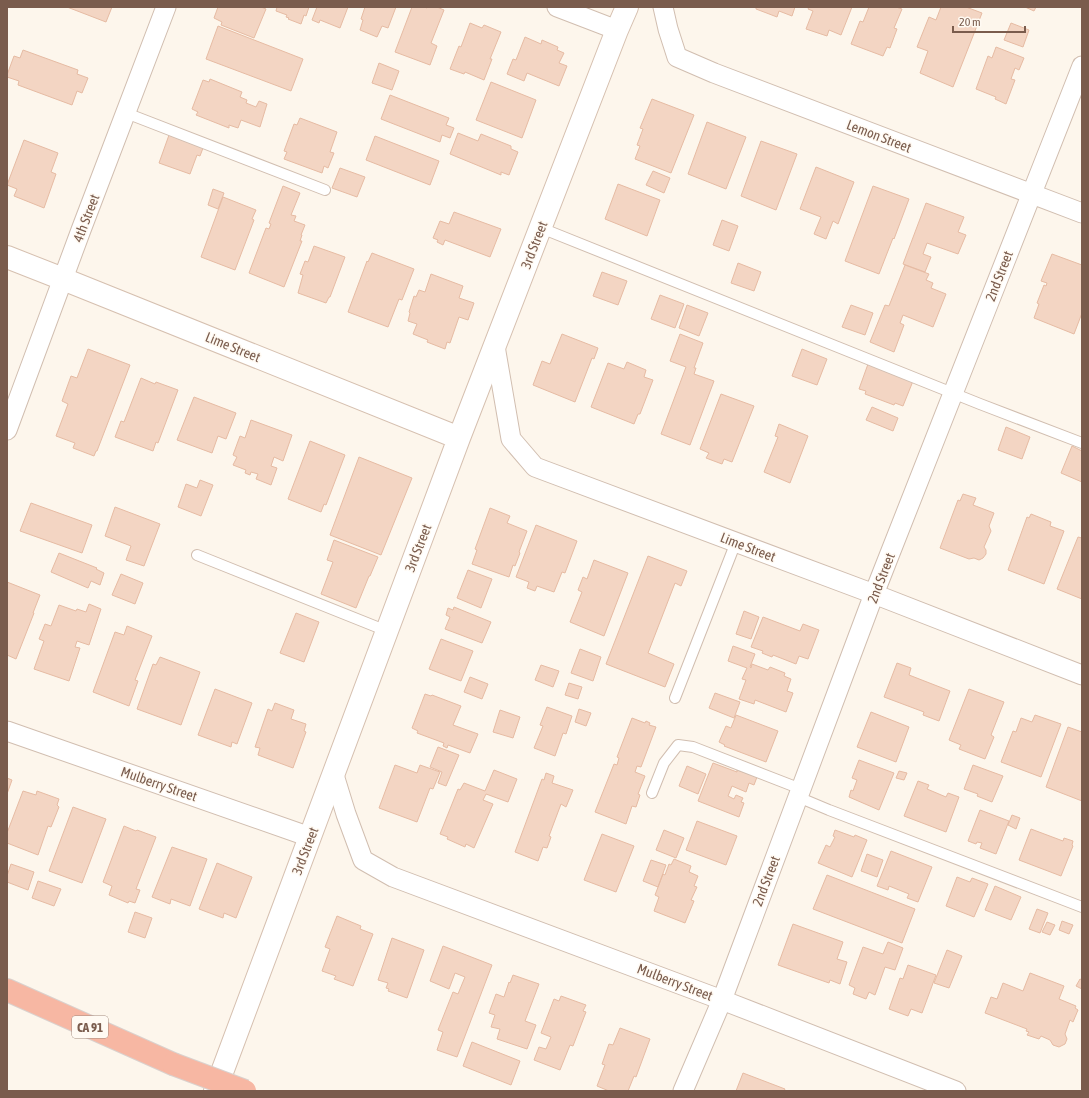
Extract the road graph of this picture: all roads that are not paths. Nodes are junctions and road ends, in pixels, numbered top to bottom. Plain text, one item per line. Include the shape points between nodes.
1 (166, 7) edge
2 (557, 7) edge
3 (627, 7) edge
4 (663, 7) edge
5 (617, 30) junction
6 (1082, 66) edge
7 (126, 113) junction
8 (324, 190) dead end
9 (1031, 193) junction
10 (1082, 213) edge
11 (541, 228) junction
12 (7, 257) edge
13 (63, 279) junction
14 (495, 346) junction
15 (953, 393) junction
16 (7, 430) edge
17 (459, 438) junction
18 (1082, 443) edge
19 (736, 542) junction
20 (197, 555) dead end
21 (874, 594) junction
22 (387, 631) junction
23 (1082, 675) edge
24 (675, 698) dead end
25 (7, 731) edge
26 (334, 775) junction
27 (652, 793) dead end
28 (800, 793) junction
29 (310, 837) junction
30 (1082, 906) edge
31 (7, 990) edge
32 (722, 1000) junction
33 (215, 1091) edge
34 (245, 1091) edge
35 (683, 1091) edge
36 (956, 1091) edge

1 - 7 street, 4th Street
2 - 5 street
3 - 5 main road, 3rd Street
4 - 9 street, Lemon Street via 677,57
5 - 11 main road, 3rd Street
6 - 9 street, 2nd Street
7 - 8 lane
7 - 13 street, 4th Street
9 - 10 street, Lemon Street
9 - 15 street, 2nd Street
11 - 14 main road, 3rd Street
11 - 15 lane
12 - 13 main road, Lime Street
13 - 16 street, 4th Street
13 - 17 main road, Lime Street
14 - 17 main road, 3rd Street
14 - 19 street, Lime Street via 511,439 535,467
15 - 18 lane
15 - 21 street, 2nd Street
17 - 22 main road, 3rd Street
19 - 21 street, Lime Street
19 - 24 lane
20 - 22 lane
21 - 23 street, Lime Street
21 - 28 street, 2nd Street
22 - 26 main road, 3rd Street
25 - 29 street, Mulberry Street
26 - 29 main road, 3rd Street
26 - 32 street, Mulberry Street via 363,860 393,877
27 - 28 lane via 664,764 678,745 699,749
28 - 30 lane via 829,810
28 - 32 street, 2nd Street
29 - 33 main road, 3rd Street
31 - 34 highway, CA 91, bridge via 173,1064
32 - 35 street, 2nd Street
32 - 36 street, Mulberry Street

